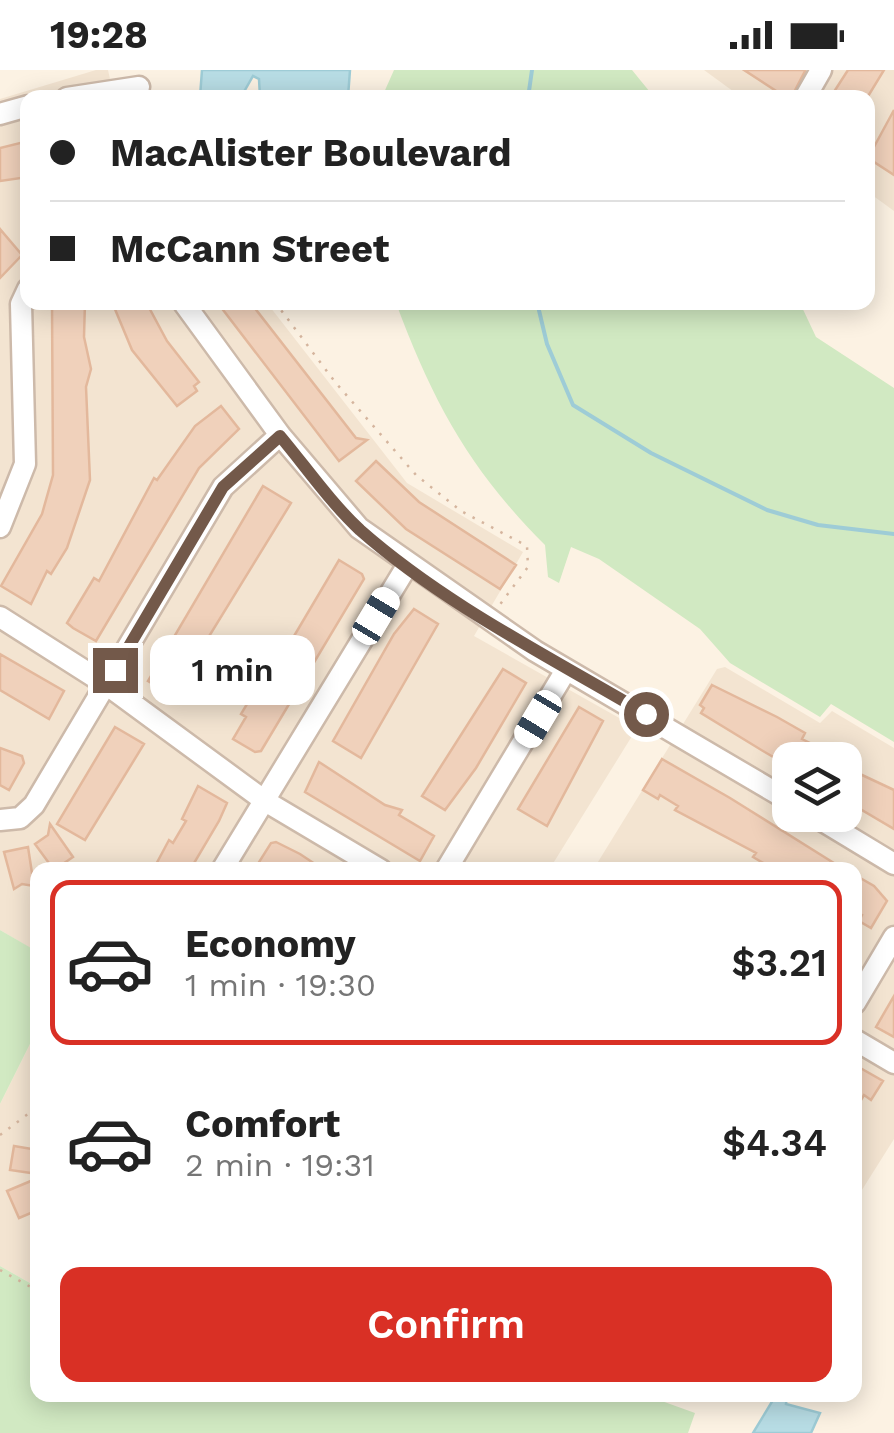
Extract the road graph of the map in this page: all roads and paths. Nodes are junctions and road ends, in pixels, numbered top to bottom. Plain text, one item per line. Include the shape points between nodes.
1 (140, 81) edge
2 (101, 90) edge
3 (21, 310) edge
4 (189, 310) edge
5 (281, 310) edge
6 (280, 436) junction
7 (0, 527) edge
8 (407, 566) junction
9 (0, 617) edge
10 (489, 621) junction
11 (566, 670) junction
12 (107, 685) junction
13 (772, 790) edge
14 (265, 800) junction
15 (0, 820) edge
16 (841, 832) edge
17 (227, 862) edge
18 (368, 862) edge
19 (451, 862) edge
20 (894, 864) edge
21 (894, 937) edge
22 (862, 991) edge
23 (862, 1044) edge
24 (894, 1064) edge
25 (30, 1112) edge
26 (0, 1135) edge
27 (0, 1270) edge
28 (30, 1287) edge

1 - 2 street
3 - 7 street via 25,464
4 - 6 street
5 - 10 path via 416,476 460,511 527,546 528,567
6 - 8 street via 359,528
6 - 12 street via 223,487
8 - 10 street
8 - 14 street
9 - 12 street
10 - 11 street
11 - 13 street
11 - 19 street
12 - 14 street
12 - 15 street via 34,805 20,818
14 - 17 street
14 - 18 street
16 - 20 street
21 - 22 street
23 - 24 street
25 - 26 path
27 - 28 path

